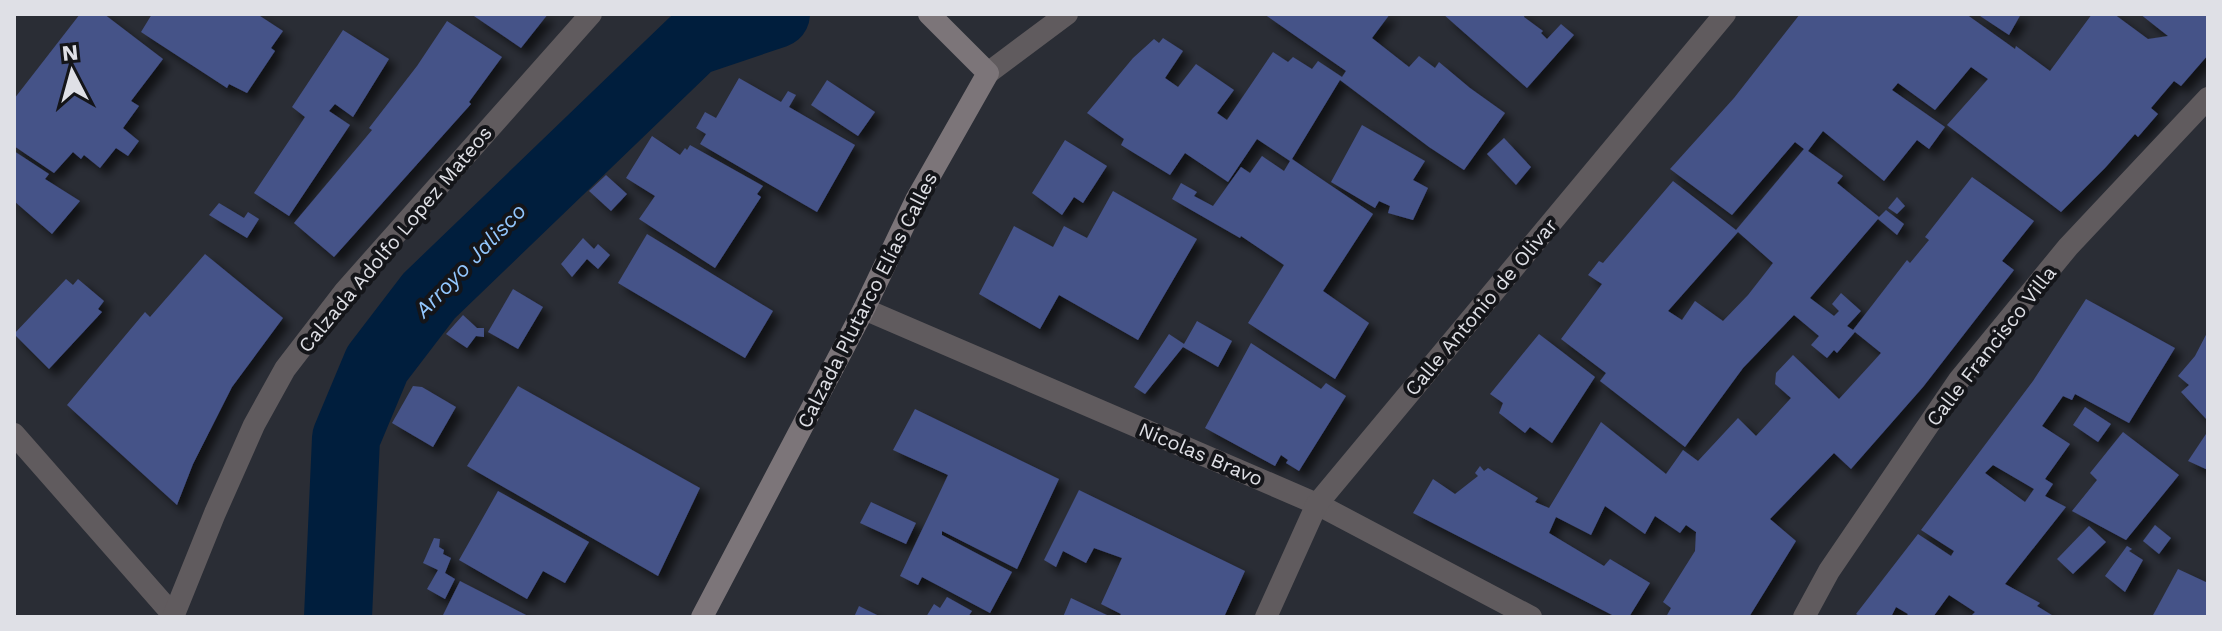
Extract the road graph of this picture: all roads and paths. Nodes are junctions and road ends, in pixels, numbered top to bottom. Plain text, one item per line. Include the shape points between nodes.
1 (591, 14) edge
2 (929, 14) edge
3 (1067, 14) edge
4 (1725, 14) edge
5 (988, 73) junction
6 (2208, 98) edge
7 (864, 309) junction
8 (14, 434) edge
9 (1317, 504) junction
10 (173, 616) edge
11 (702, 617) edge
12 (1266, 617) edge
13 (1531, 617) edge
14 (1804, 617) edge

1 - 10 street, Calzada Adolfo Lopez Mateos via 345,291 285,369 254,425
2 - 5 main road
3 - 5 street, Calzada Plutarco Elías Calles
4 - 9 street, Calle Antonio de Olivar
5 - 7 main road, Calzada Plutarco Elías Calles via 916,200
6 - 14 street, Calle Francisco Villa via 2068,247 1959,380 1829,571
7 - 9 street, Nicolas Bravo
7 - 11 main road, Calzada Plutarco Elías Calles
8 - 10 street
9 - 12 street, Calle Antonio de Olivar
9 - 13 street, Nicolas Bravo

